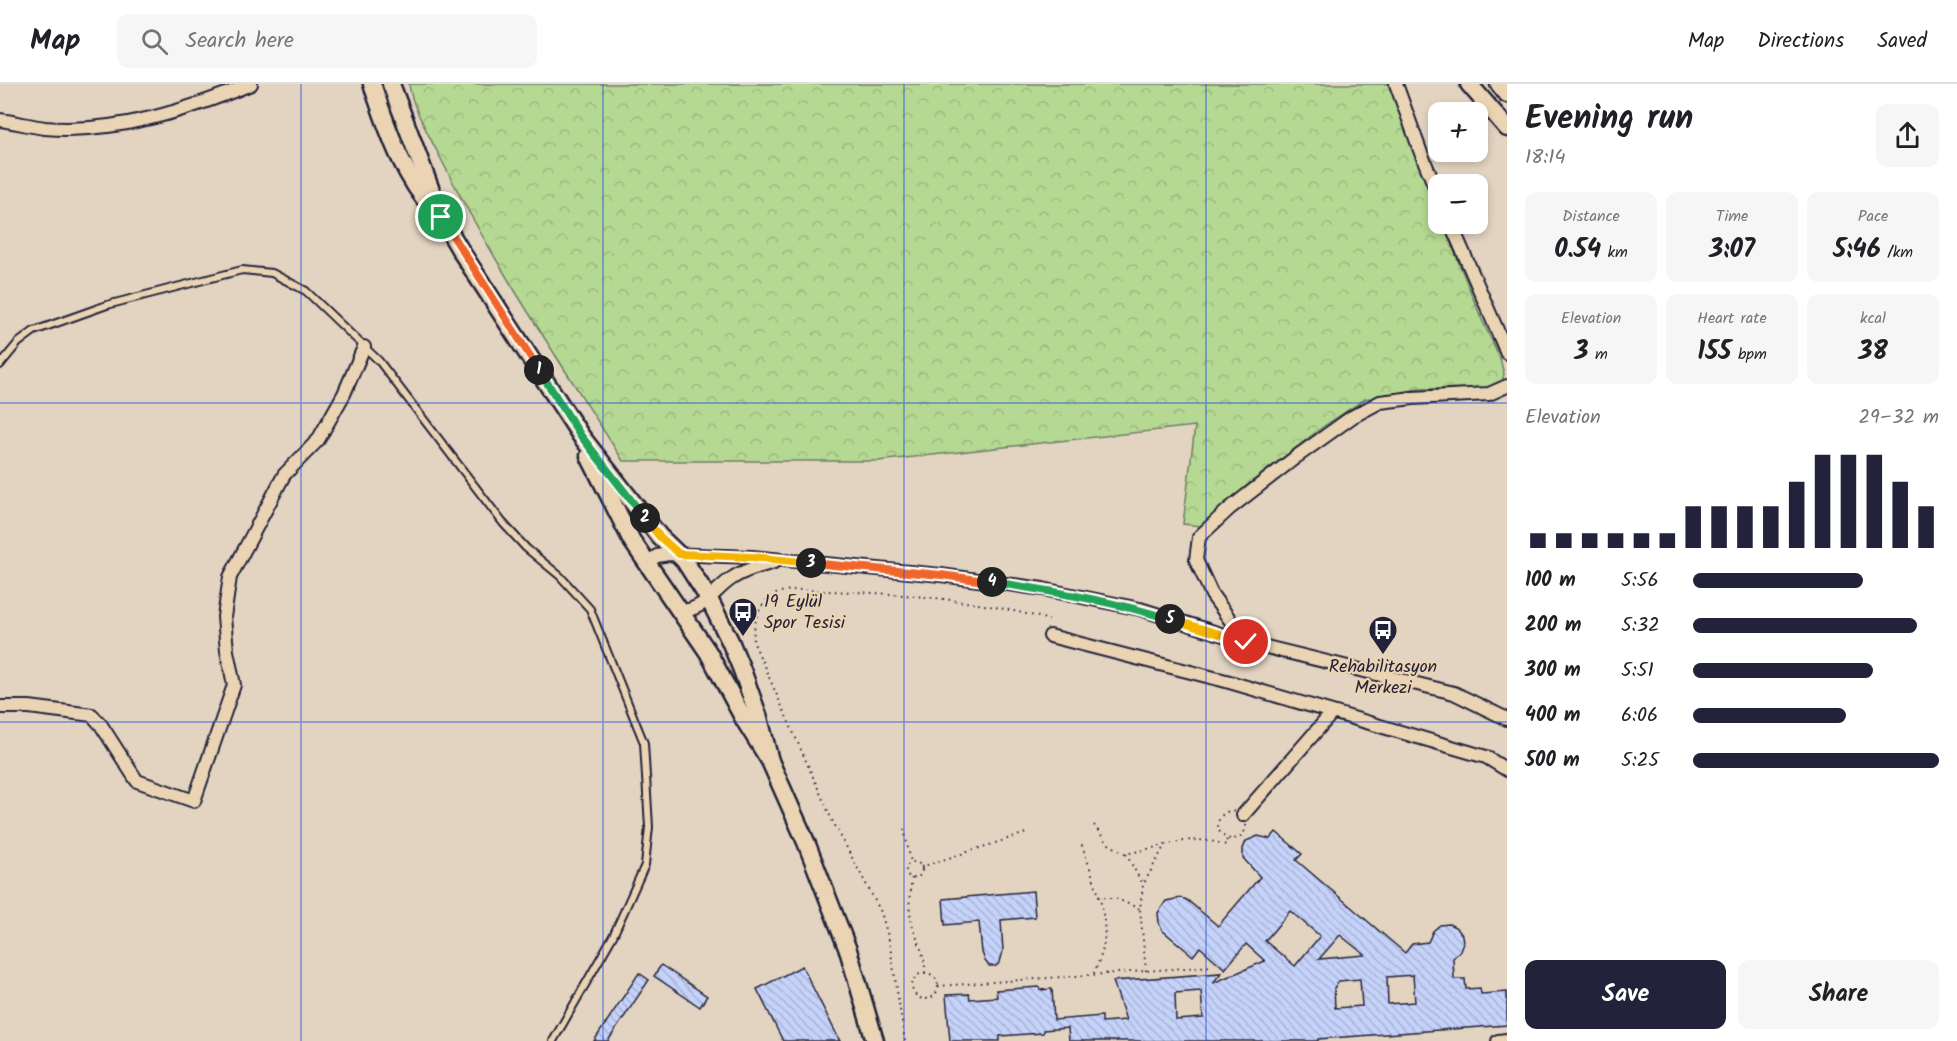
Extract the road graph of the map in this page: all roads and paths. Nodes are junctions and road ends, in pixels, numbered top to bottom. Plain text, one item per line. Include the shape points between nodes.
1 (251, 84) edge
2 (372, 84) edge
3 (1396, 84) edge
4 (1469, 84) edge
5 (1499, 84) edge
6 (396, 89) edge
7 (1507, 94) edge
8 (0, 120) edge
9 (1507, 128) edge
10 (1430, 174) edge
11 (441, 217) junction
12 (1455, 234) edge
13 (364, 346) junction
14 (1507, 353) edge
15 (0, 365) edge
16 (1507, 387) edge
17 (581, 436) junction
18 (679, 554) junction
19 (781, 561) junction
20 (646, 563) junction
21 (709, 599) junction
22 (679, 611) junction
23 (1048, 620) dead end
24 (1050, 636) dead end
25 (1246, 642) junction
26 (0, 707) edge
27 (1332, 712) junction
28 (1507, 719) edge
29 (770, 761) junction
30 (1507, 770) edge
31 (1243, 815) junction
32 (1094, 825) dead end
33 (903, 829) dead end
34 (1029, 832) dead end
35 (1227, 838) junction
36 (1082, 845) dead end
37 (1165, 845) junction
38 (1126, 854) junction
39 (911, 862) junction
40 (921, 867) junction
41 (912, 878) junction
42 (1143, 885) junction
43 (1098, 896) junction
44 (1140, 909) junction
45 (1213, 966) dead end
46 (1146, 971) junction
47 (925, 974) junction
48 (1093, 975) junction
49 (938, 986) junction
50 (1507, 1040) edge
51 (553, 1041) edge
52 (875, 1041) edge
53 (905, 1041) edge
54 (1498, 1041) edge

1 - 8 street via 150,118 94,127 46,128
2 - 11 main road via 408,173
3 - 10 street
4 - 9 main road
5 - 7 main road
6 - 11 main road
11 - 17 main road
12 - 14 street
13 - 15 lane via 306,291 272,273 242,270 107,305 34,331
13 - 26 street via 344,394 318,440 284,476 230,577 224,617 234,685 194,801 137,781 92,715
13 - 51 lane via 380,361 503,523 590,609 644,742 649,827 645,865 613,936
16 - 25 street via 1489,394 1380,402 1352,417 1296,458 1199,537 1196,560 1212,595
17 - 18 main road via 659,536
17 - 20 main road via 611,502
18 - 19 street
18 - 20 street via 657,556
18 - 21 main road
19 - 21 street via 735,575
19 - 25 street via 941,575 1043,589 1140,609
20 - 22 main road
21 - 22 street via 693,609
21 - 29 main road via 742,670
22 - 29 main road via 708,652
23 - 53 path via 992,605 857,592 786,590 761,606 754,621 753,641 832,820 881,912
24 - 27 street
25 - 28 street via 1454,693
27 - 30 street via 1486,757
27 - 31 street
29 - 52 main road via 848,950
31 - 35 path via 1244,833
31 - 35 path via 1230,811 1221,816 1219,831
32 - 38 path via 1107,843
33 - 39 path
34 - 40 path
35 - 37 path via 1226,844 1206,840
36 - 43 path
37 - 38 path
37 - 42 path
38 - 42 path
39 - 40 path
39 - 41 path via 905,871
40 - 41 path via 920,875
41 - 47 path via 911,920 925,957
42 - 44 path
43 - 44 path
43 - 48 path via 1105,929
44 - 46 path
45 - 46 path
46 - 48 path
47 - 49 path via 934,977
47 - 49 path via 914,980 917,995 932,997
48 - 49 path
50 - 54 street

